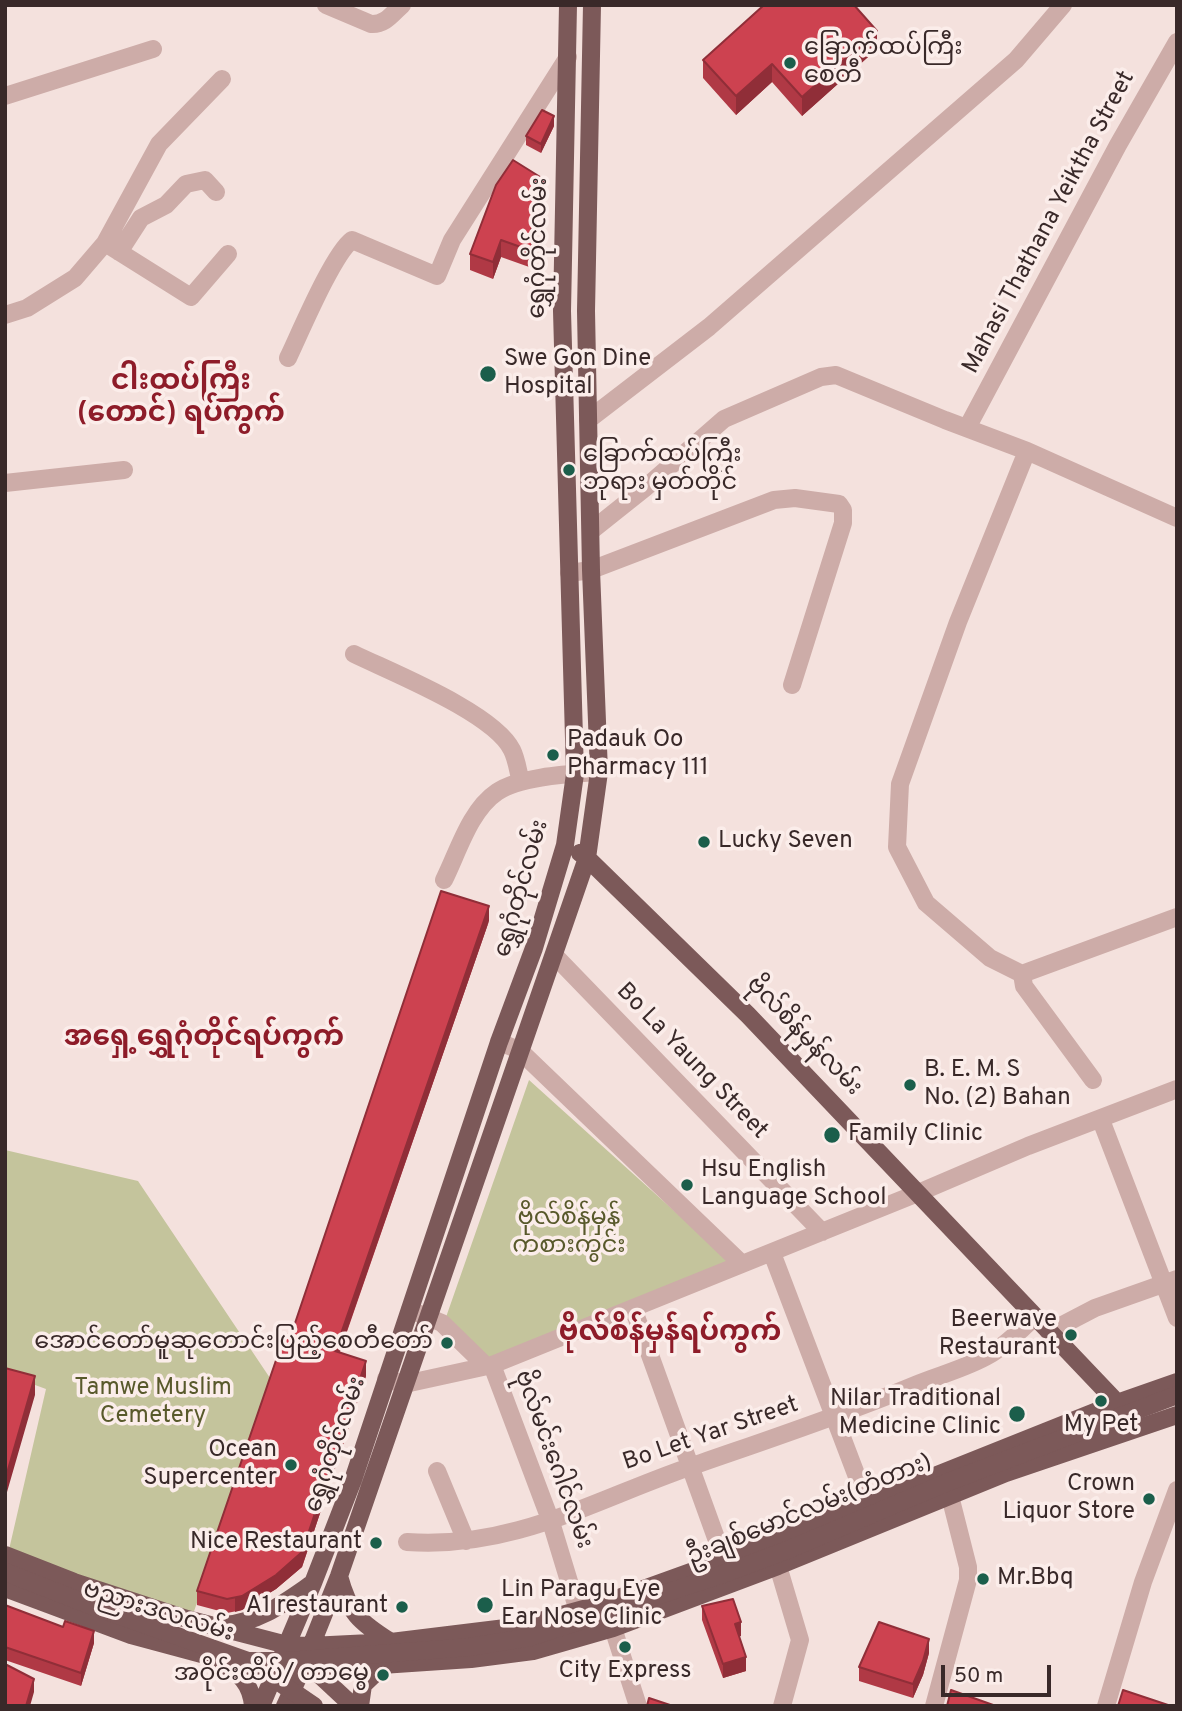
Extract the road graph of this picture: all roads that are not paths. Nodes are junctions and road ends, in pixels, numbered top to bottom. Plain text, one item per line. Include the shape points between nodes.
1 (326, 5) edge
2 (402, 5) edge
3 (568, 5) edge
4 (592, 5) edge
5 (1063, 5) edge
6 (1177, 42) edge
7 (153, 49) dead end
8 (568, 57) junction
9 (222, 79) dead end
10 (5, 96) edge
11 (216, 192) dead end
12 (112, 248) junction
13 (229, 254) dead end
14 (5, 315) edge
15 (288, 358) dead end
16 (589, 420) junction
17 (967, 428) junction
18 (1027, 451) junction
19 (124, 470) dead end
20 (5, 483) edge
21 (1177, 518) edge
22 (591, 531) junction
23 (568, 534) junction
24 (592, 570) junction
25 (569, 573) junction
26 (354, 654) dead end
27 (792, 685) dead end
28 (599, 772) junction
29 (575, 774) junction
30 (521, 782) junction
31 (565, 845) junction
32 (587, 858) junction
33 (444, 880) dead end
34 (1177, 917) edge
35 (555, 956) junction
36 (1022, 974) junction
37 (499, 1042) junction
38 (519, 1050) junction
39 (1093, 1080) dead end
40 (1177, 1089) edge
41 (1101, 1120) junction
42 (918, 1193) junction
43 (822, 1232) junction
44 (772, 1253) junction
45 (742, 1264) junction
46 (1170, 1282) edge
47 (633, 1308) junction
48 (419, 1313) junction
49 (1034, 1318) junction
50 (1177, 1318) edge
51 (1049, 1332) junction
52 (489, 1366) junction
53 (387, 1379) junction
54 (405, 1384) junction
55 (1174, 1388) edge
56 (1117, 1403) junction
57 (1177, 1414) edge
58 (836, 1417) junction
59 (1140, 1426) junction
60 (998, 1451) junction
61 (689, 1466) junction
62 (437, 1471) dead end
63 (1006, 1473) junction
64 (1177, 1490) edge
65 (950, 1496) junction
66 (867, 1503) junction
67 (551, 1522) junction
68 (798, 1531) junction
69 (466, 1541) junction
70 (407, 1542) dead end
71 (807, 1553) junction
72 (5, 1555) edge
73 (724, 1560) junction
74 (778, 1566) junction
75 (5, 1572) edge
76 (339, 1576) junction
77 (313, 1583) junction
78 (5, 1588) edge
79 (578, 1611) junction
80 (214, 1626) junction
81 (613, 1628) junction
82 (391, 1642) junction
83 (191, 1653) junction
84 (248, 1661) junction
85 (297, 1664) junction
86 (384, 1664) junction
87 (253, 1706) edge
88 (261, 1706) edge
89 (285, 1706) edge
90 (316, 1706) edge
91 (353, 1706) edge
92 (360, 1706) edge
93 (638, 1706) edge
94 (782, 1706) edge
95 (934, 1706) edge
96 (1106, 1706) edge

1 - 2 street via 371,24 384,22
3 - 8 main road, ရွှေဂုံတိုင်လမ်း
4 - 16 main road, ရွှေဂုံတိုင်လမ်း via 586,311
5 - 16 street via 1016,61 709,327
6 - 17 street, Mahasi Thathana Yeiktha Street
7 - 10 street
8 - 15 street via 452,240 438,276 352,240 329,273
8 - 23 main road, ရွှေဂုံတိုင်လမ်း via 562,311
9 - 12 street via 159,144
11 - 12 street via 205,180 186,184 166,205 141,218
12 - 13 street via 191,297
12 - 14 street via 75,278 27,308
16 - 22 main road, ရွှေဂုံတိုင်လမ်း
17 - 18 street
17 - 22 street via 836,375 821,377 724,419
18 - 21 street
18 - 36 street via 958,622 900,784 897,847 926,903 990,958
19 - 20 street
22 - 23 main road
22 - 24 main road, ရွှေဂုံတိုင်လမ်း
23 - 25 main road, ရွှေဂုံတိုင်လမ်း
24 - 25 street
24 - 27 street via 774,499 839,504 843,523
24 - 28 main road, ရွှေဂုံတိုင်လမ်း
25 - 29 main road, ရွှေဂုံတိုင်လမ်း
26 - 30 street via 471,711 500,733 513,751
28 - 29 street
28 - 32 main road, ရွှေဂုံတိုင်လမ်း
29 - 30 street
29 - 31 main road, ရွှေဂုံတိုင်လမ်း
30 - 33 street via 498,792 477,813
31 - 32 main road, ဗိုလ်စိန်မှန်လမ်း
31 - 37 main road, ရွှေဂုံတိုင်လမ်း
32 - 35 main road, ရွှေဂုံတိုင်လမ်း
32 - 42 main road, ဗိုလ်စိန်မှန်လမ်း via 748,1015
34 - 36 street
35 - 38 main road, ရွှေဂုံတိုင်လမ်း
35 - 43 street, Bo La Yaung Street
36 - 39 street via 1024,986
37 - 38 street
37 - 48 main road, ရွှေဂုံတိုင်လမ်း
38 - 45 street
38 - 48 main road, ရွှေဂုံတိုင်လမ်း
40 - 41 street
41 - 42 street
41 - 46 street
42 - 43 street
42 - 49 main road, ဗိုလ်စိန်မှန်လမ်း
43 - 44 street
44 - 45 street
44 - 58 street
45 - 47 street
46 - 50 street
46 - 51 street via 1095,1308
47 - 52 street
47 - 61 street
48 - 52 street via 442,1323
48 - 53 main road, ရွှေဂုံတိုင်လမ်း
48 - 54 main road, ရွှေဂုံတိုင်လမ်း
49 - 51 main road, ဗိုလ်စိန်မှန်လမ်း
49 - 58 street, Bo Let Yar Street via 990,1355
51 - 56 main road, ဗိုလ်စိန်မှန်လမ်း
52 - 54 street
52 - 67 street, ဗိုလ်မင်းဂေါင်လမ်း
53 - 54 street
53 - 77 main road, ရွှေဂုံတိုင်လမ်း
54 - 76 main road, ရွှေဂုံတိုင်လမ်း
55 - 56 main road
55 - 57 street
55 - 85 main road, ဦးချစ်မောင်လမ်း(တံတား), bridge via 718,1576 531,1637
56 - 59 main road, ဗိုလ်စိန်မှန်လမ်း
56 - 60 main road
57 - 59 main road
58 - 61 street, Bo Let Yar Street
58 - 66 street
59 - 63 main road
60 - 63 main road
60 - 66 main road
61 - 67 street, Bo Let Yar Street
61 - 73 street
62 - 69 street
63 - 65 main road
64 - 96 street via 1143,1582
65 - 71 main road
65 - 95 street via 968,1580
66 - 68 main road
67 - 69 street, Bo Let Yar Street
67 - 79 street, ဗိုလ်မင်းဂေါင်လမ်း
68 - 71 main road
68 - 73 main road
69 - 70 street, Bo Let Yar Street
71 - 74 main road
72 - 80 main road, ဗညားဒလလမ်း
73 - 79 main road
74 - 81 main road
74 - 94 street via 800,1640
75 - 84 main road, bridge
76 - 82 main road via 355,1614
76 - 85 main road, ရွှေဂုံတိုင်လမ်း
77 - 80 main road via 259,1617
77 - 85 main road, ရွှေဂုံတိုင်လမ်း
78 - 83 main road, ဗညားဒလလမ်း via 131,1636
79 - 82 main road via 522,1626
80 - 85 main road, ဗညားဒလလမ်း
81 - 86 main road via 533,1651
81 - 93 street
82 - 85 main road
83 - 85 main road, ဗညားဒလလမ်း
83 - 87 main road via 234,1670 248,1684
84 - 85 main road, bridge
84 - 90 main road, bridge
85 - 86 main road
85 - 88 main road
85 - 89 main road
85 - 90 main road
85 - 91 main road
86 - 92 main road via 363,1685

